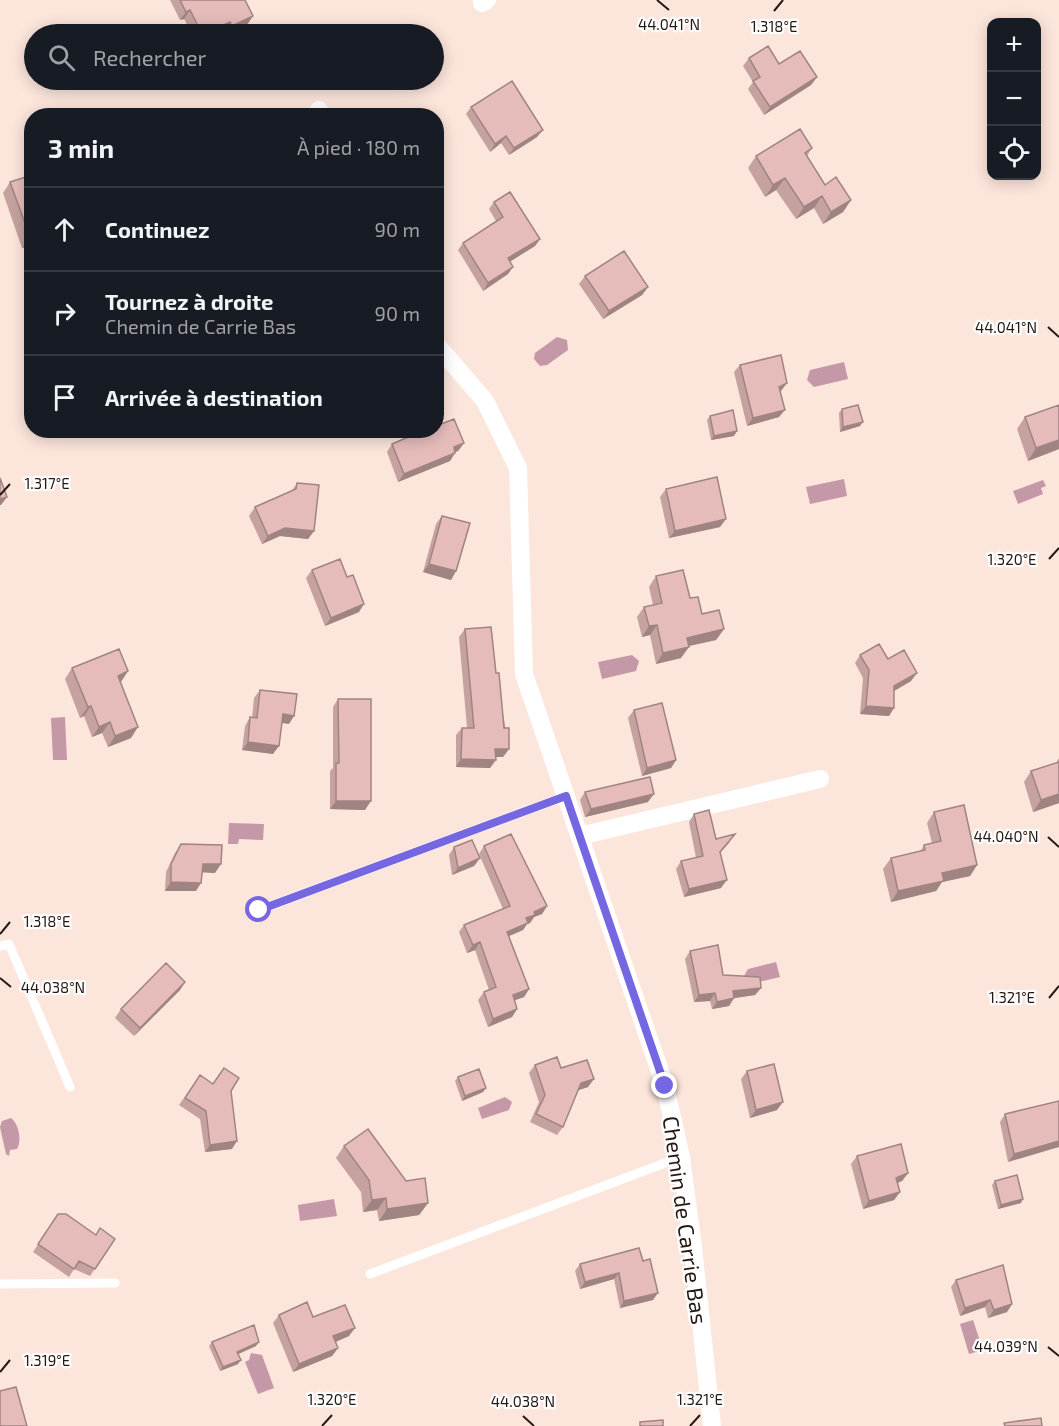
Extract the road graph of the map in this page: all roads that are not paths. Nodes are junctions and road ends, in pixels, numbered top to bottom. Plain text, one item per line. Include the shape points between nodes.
1 (444, 354) edge
2 (820, 779) dead end
3 (566, 796) junction
4 (579, 836) junction
5 (259, 910) dead end
6 (0, 946) edge
7 (69, 1087) dead end
8 (681, 1157) junction
9 (370, 1274) dead end
10 (115, 1283) dead end
11 (0, 1284) edge
12 (712, 1426) edge

1 - 3 street, Chemin de Carrie Bas via 484,401 518,468 524,674
2 - 4 street
3 - 4 street, Chemin de Carrie Bas
3 - 5 lane
4 - 8 street, Chemin de Carrie Bas via 665,1086
6 - 7 lane via 9,944
8 - 9 lane
8 - 12 street, Chemin de Carrie Bas
10 - 11 lane

